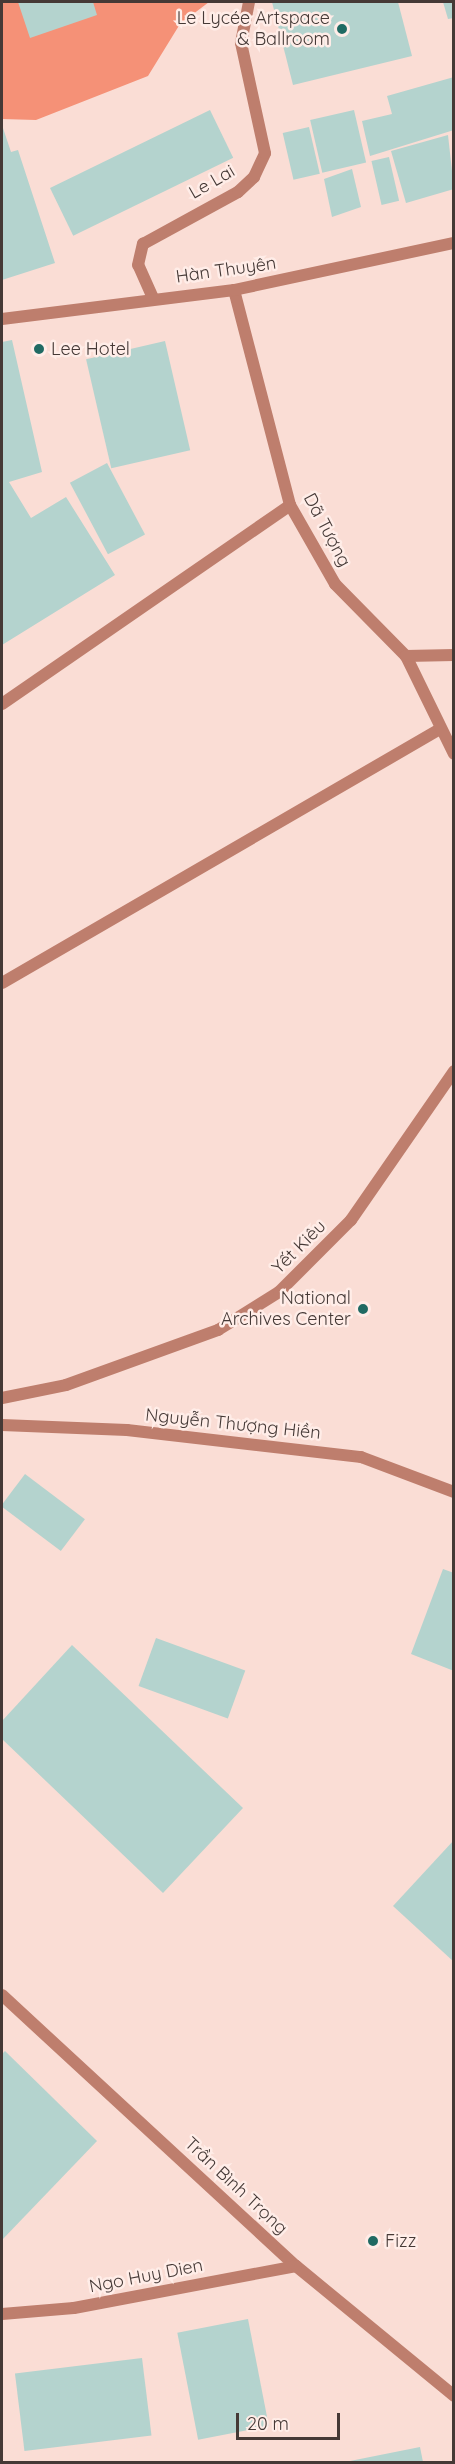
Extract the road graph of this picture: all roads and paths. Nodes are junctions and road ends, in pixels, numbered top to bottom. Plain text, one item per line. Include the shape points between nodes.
1 (249, 2) edge
2 (453, 243) edge
3 (234, 290) junction
4 (153, 298) junction
5 (2, 319) edge
6 (290, 505) junction
7 (453, 655) edge
8 (406, 656) junction
9 (2, 704) edge
10 (440, 729) junction
11 (453, 754) edge
12 (2, 983) edge
13 (453, 1071) edge
14 (2, 1398) edge
15 (2, 1425) edge
16 (453, 1492) edge
17 (2, 1995) edge
18 (296, 2266) junction
19 (2, 2314) edge
20 (453, 2396) edge

1 - 4 street, Le Lai via 242,43 265,153 254,177 238,192 142,244 138,265
2 - 3 street, Hàn Thuyên
3 - 4 street, Hàn Thuyên
3 - 6 street, Dã Tượng
4 - 5 street, Hàn Thuyên
6 - 8 street, Dã Tượng via 335,584
6 - 9 street
7 - 8 street
8 - 10 street, Dã Tượng
10 - 11 street, Dã Tượng
10 - 12 street
13 - 14 street, Yết Kiêu via 351,1220 279,1292 218,1330 66,1385
15 - 16 street, Nguyễn Thượng Hiền via 127,1430 361,1457
17 - 18 street, Trần Bình Trọng
18 - 19 street, Ngo Huy Dien via 74,2308
18 - 20 street, Trần Bình Trọng

